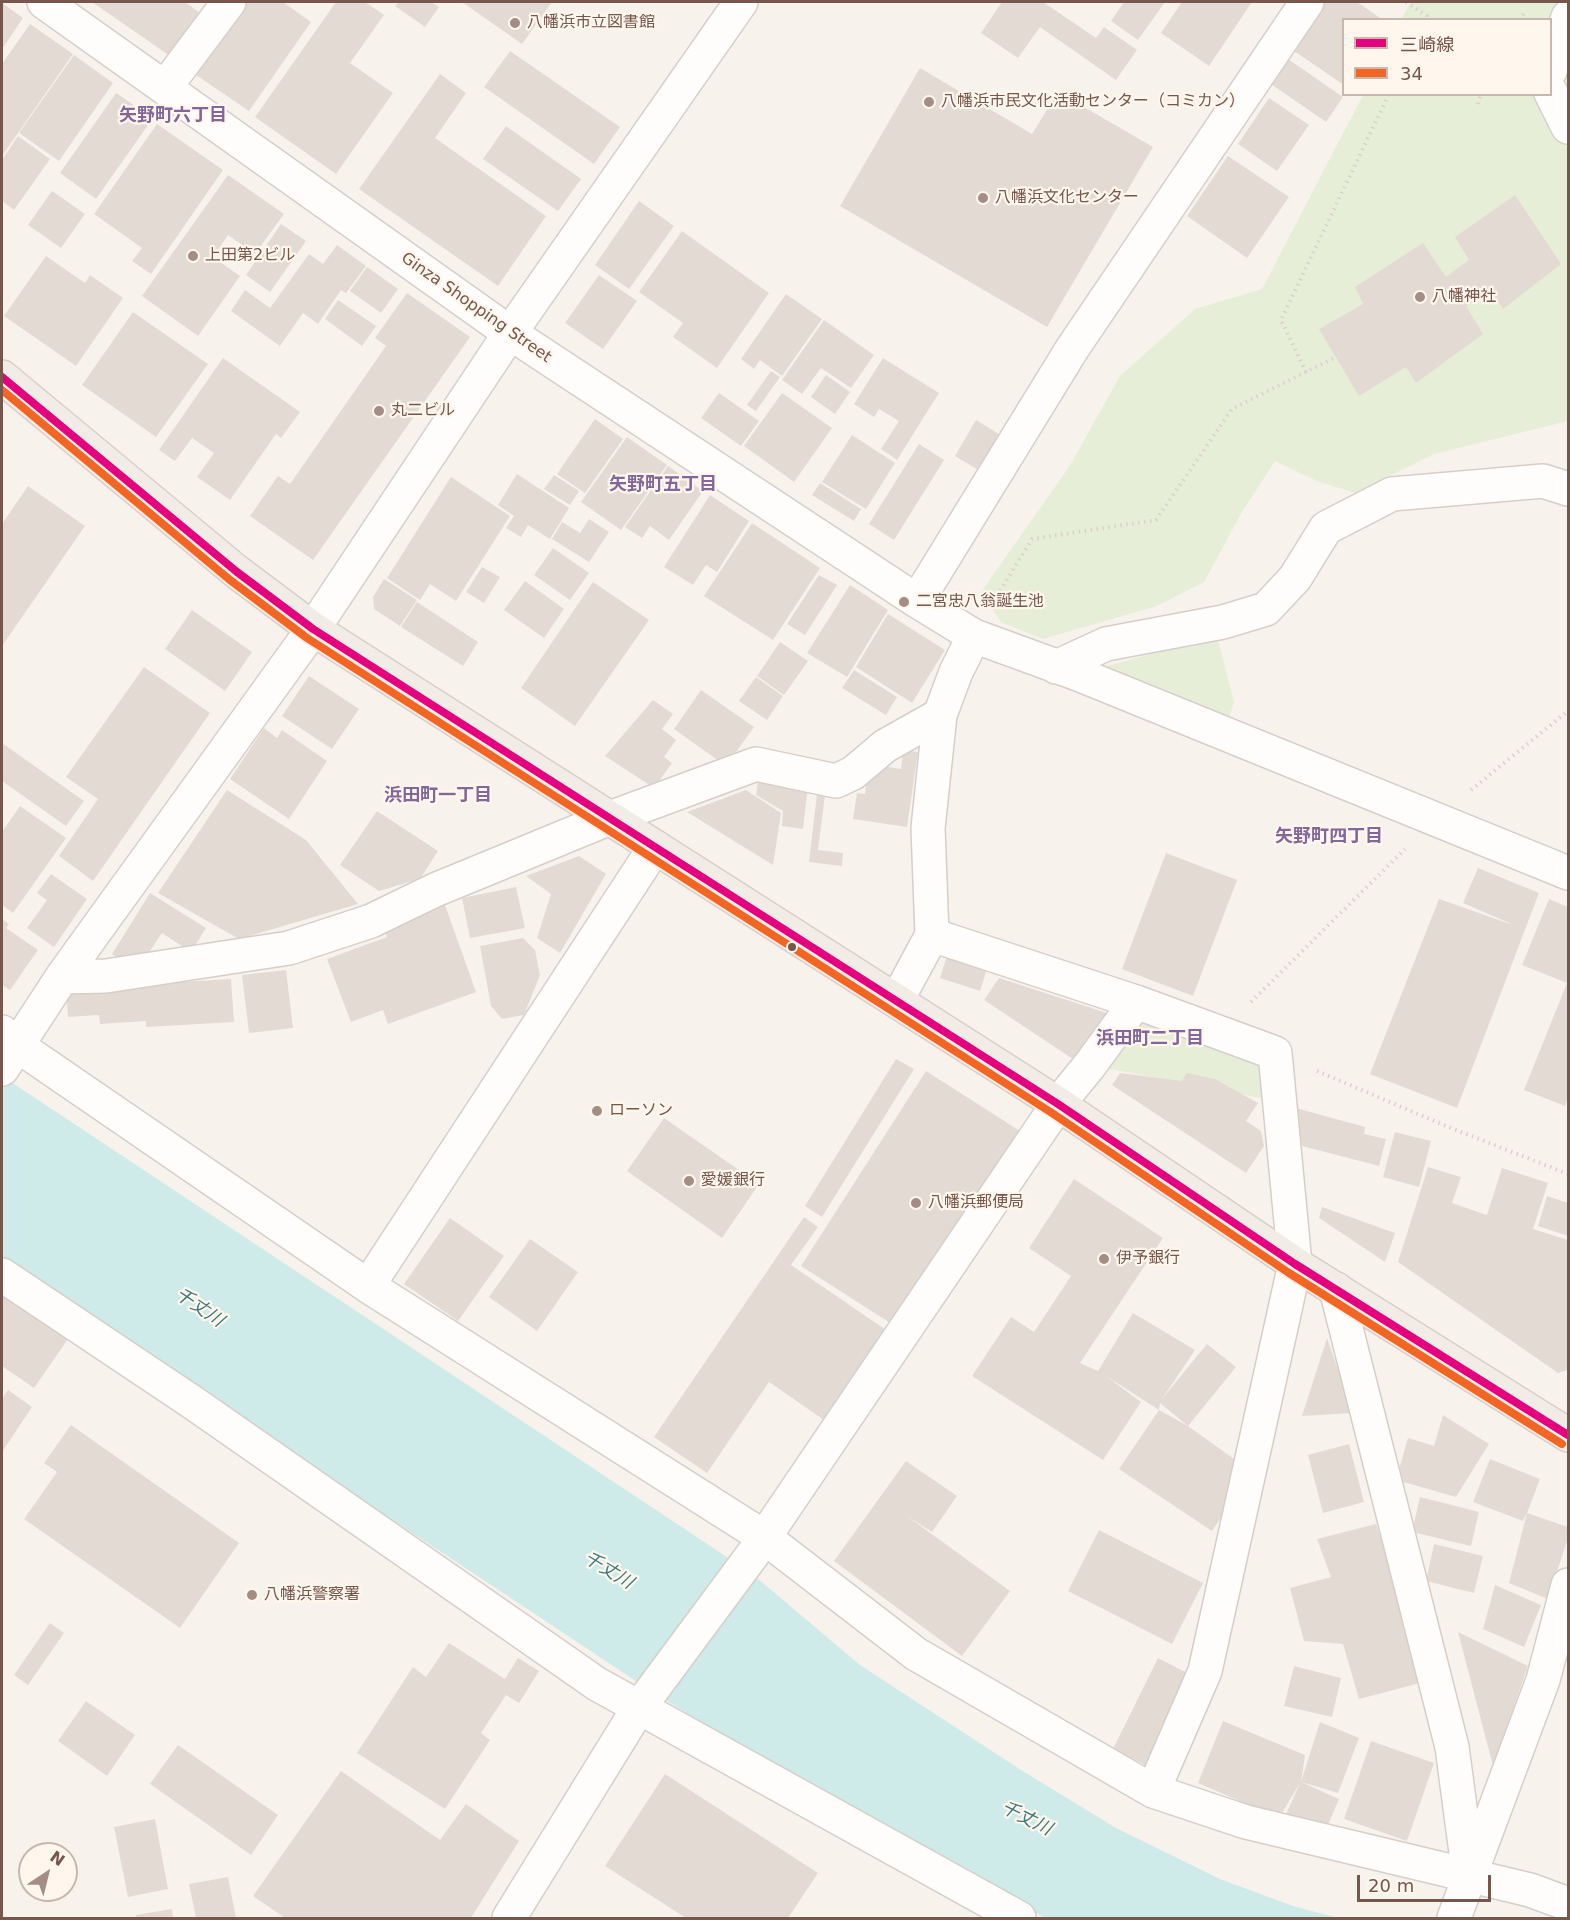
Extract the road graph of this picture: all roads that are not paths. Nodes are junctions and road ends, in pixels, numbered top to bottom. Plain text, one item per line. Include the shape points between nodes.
1 (44, 2) edge
2 (229, 2) edge
3 (741, 2) edge
4 (1306, 2) edge
5 (1569, 17) edge
6 (1552, 68) edge
7 (166, 86) junction
8 (1552, 93) edge
9 (1569, 127) edge
10 (510, 333) junction
11 (2, 376) edge
12 (1569, 489) edge
13 (917, 601) junction
14 (313, 629) junction
15 (974, 636) junction
16 (1056, 666) junction
17 (940, 715) junction
18 (610, 818) junction
19 (655, 847) junction
20 (1569, 873) edge
21 (932, 935) junction
22 (62, 977) junction
23 (897, 1000) junction
24 (1136, 1002) junction
25 (6, 1053) edge
26 (1058, 1104) junction
27 (1295, 1264) junction
28 (2, 1275) edge
29 (368, 1286) junction
30 (1336, 1289) junction
31 (1569, 1435) edge
32 (758, 1546) junction
33 (1569, 1586) edge
34 (642, 1706) junction
35 (1153, 1791) junction
36 (1462, 1896) edge
37 (1569, 1904) edge
38 (508, 1918) edge
39 (1020, 1918) edge

1 - 7 street, Ginza Shopping Street
2 - 7 street
3 - 10 street
4 - 13 street via 1072,349
5 - 6 street
7 - 10 street, Ginza Shopping Street
8 - 9 street
10 - 13 street, Ginza Shopping Street
10 - 14 street
11 - 14 main road via 237,572
12 - 16 street via 1543,481 1392,494 1326,528 1295,578 1266,609 1222,622 1106,644
13 - 15 street, Ginza Shopping Street
14 - 18 main road
14 - 22 street
15 - 16 street, Ginza Shopping Street
15 - 17 street
16 - 20 street, Ginza Shopping Street
17 - 18 street via 885,746 854,773 836,781 756,764
17 - 21 street via 928,828
18 - 19 main road
18 - 22 street via 435,890 371,921 289,948 106,976
19 - 23 main road
19 - 29 street
21 - 23 street
21 - 24 street
22 - 25 street
23 - 26 main road
24 - 26 street
24 - 27 street via 1275,1053
25 - 29 street
26 - 27 main road
26 - 32 street
27 - 30 main road
27 - 35 street via 1205,1671
28 - 34 street via 597,1684
29 - 32 street
30 - 31 main road
30 - 36 street via 1452,1747
32 - 34 street
32 - 35 street via 916,1654
33 - 36 street via 1543,1680
34 - 38 street
34 - 39 street
35 - 36 street
36 - 37 street via 1530,1890

